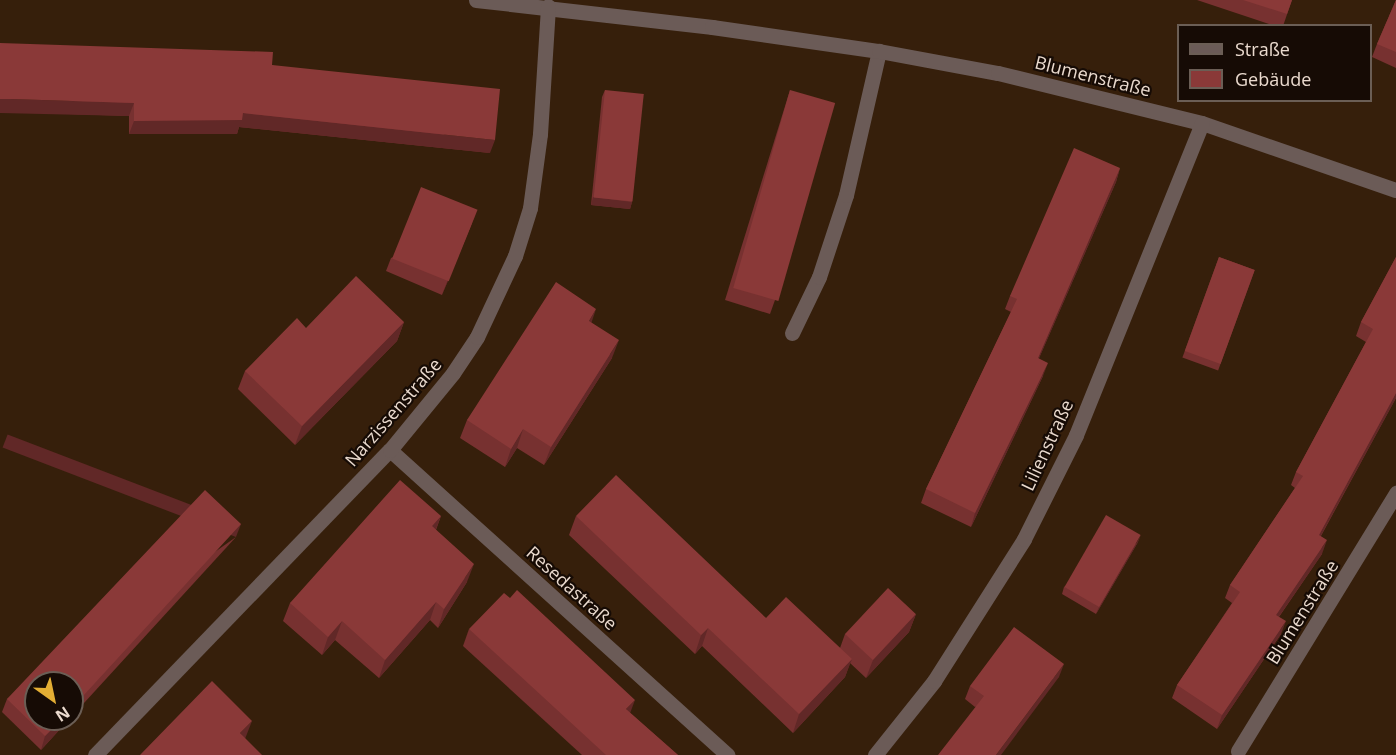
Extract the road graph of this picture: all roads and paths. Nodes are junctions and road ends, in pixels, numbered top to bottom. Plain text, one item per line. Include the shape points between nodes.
1 (476, 0) edge
2 (548, 6) junction
3 (879, 51) junction
4 (1202, 123) junction
5 (1396, 190) edge
6 (792, 333) dead end
7 (390, 450) junction
8 (1396, 493) edge
9 (1238, 751) dead end
10 (95, 755) edge
11 (728, 755) edge
12 (875, 755) edge

1 - 2 street, Blumenstraße
2 - 3 street, Blumenstraße
2 - 7 street, Narzissenstraße via 539,144 530,208 515,256 477,337
3 - 4 street, Blumenstraße via 998,73
3 - 6 street via 846,195 819,277
4 - 5 street, Blumenstraße
4 - 12 street, Lilienstraße via 1076,435 1024,539 934,681
7 - 10 street, Narzissenstraße
7 - 11 street, Resedastraße
8 - 9 street, Blumenstraße

